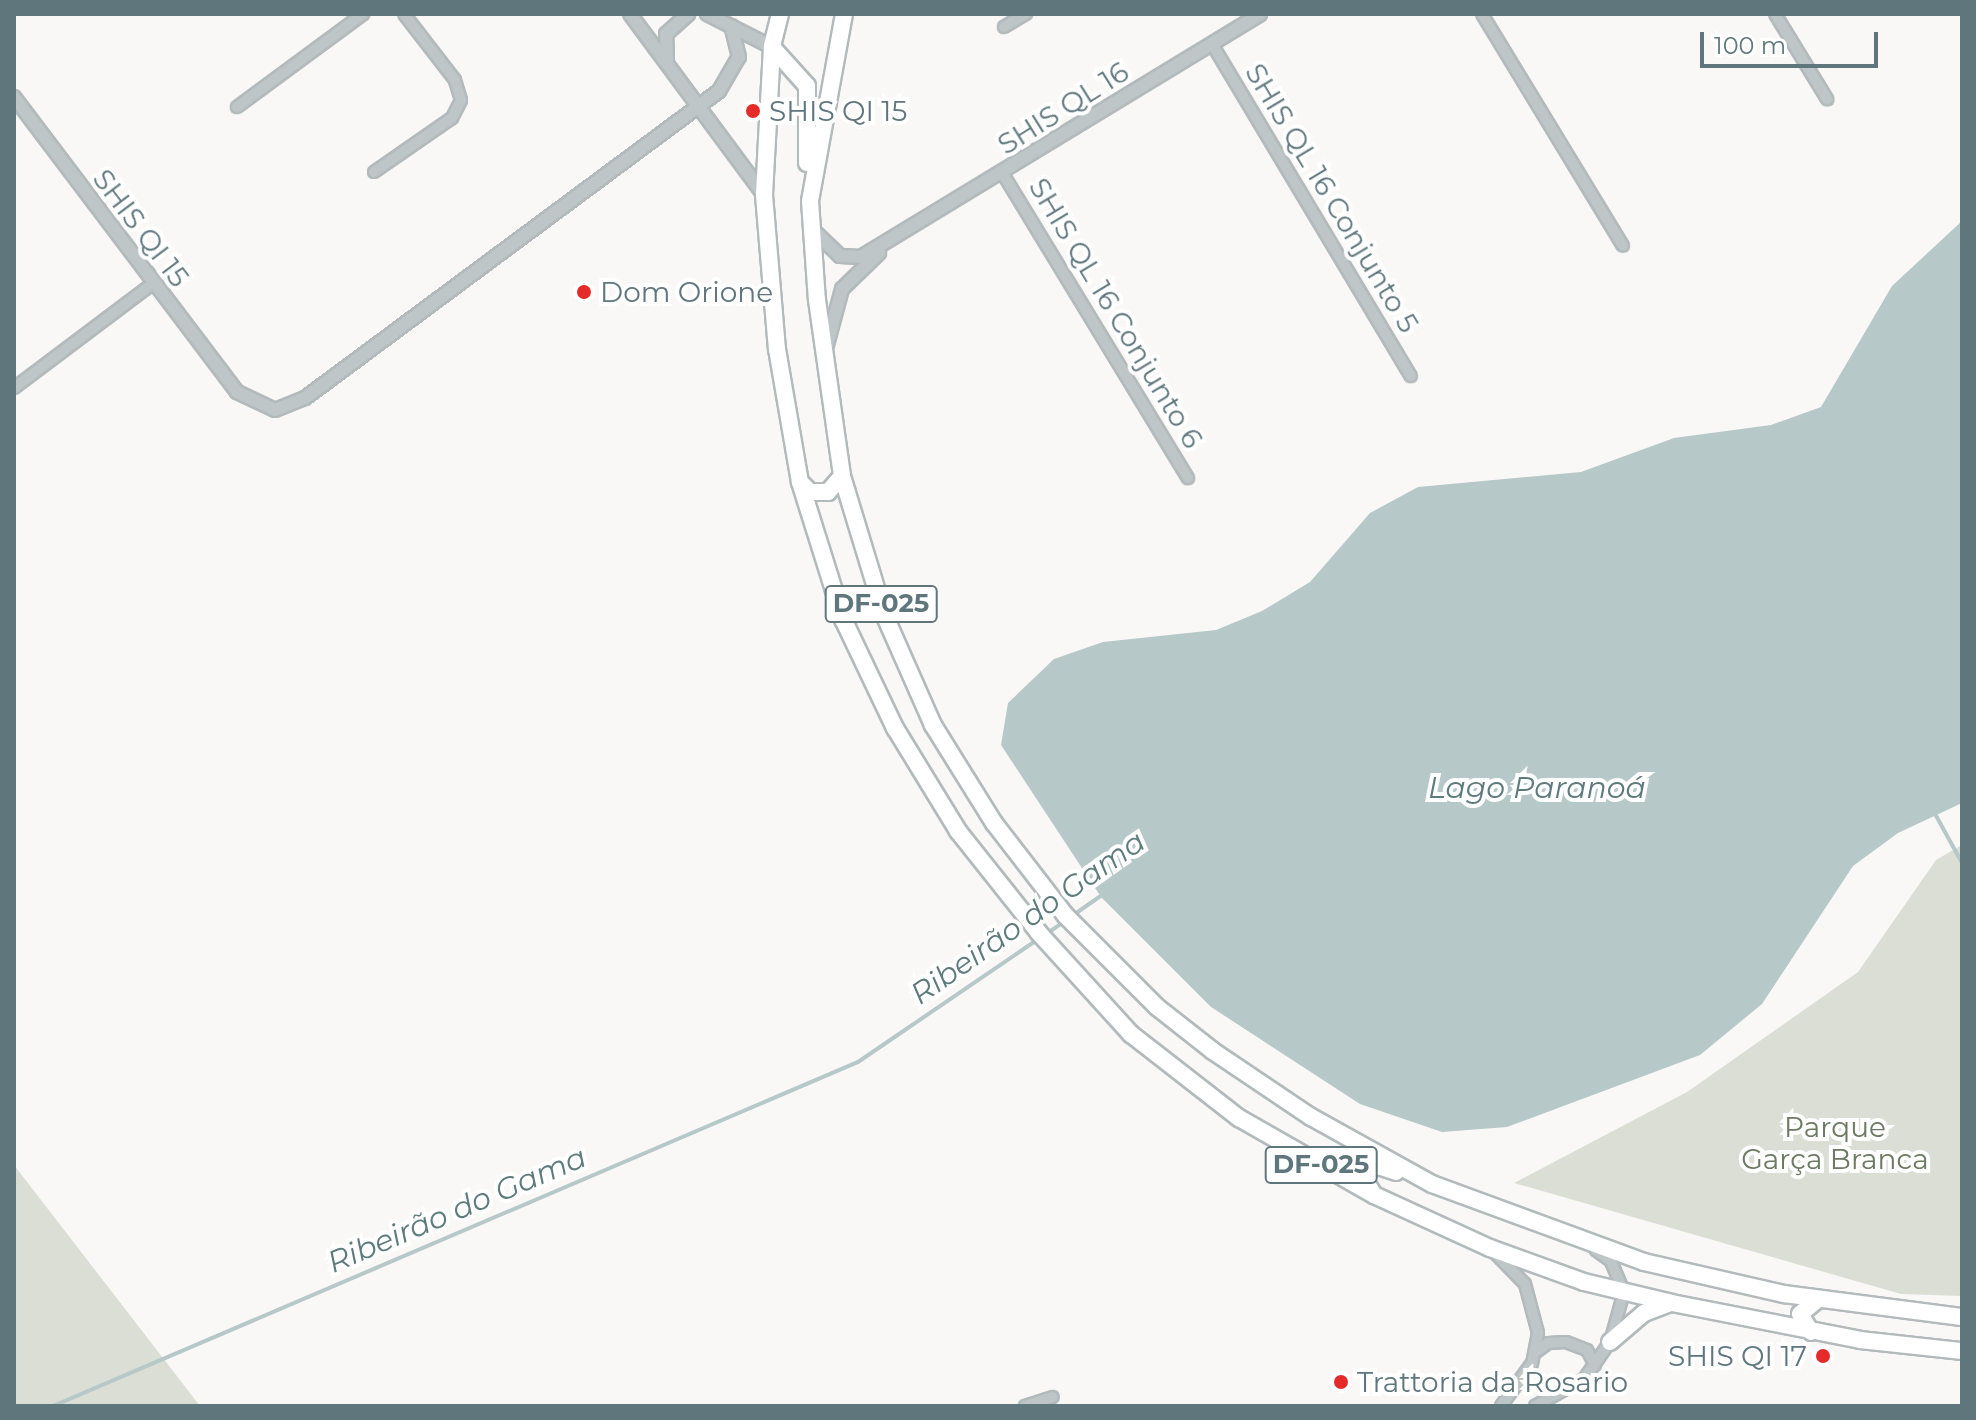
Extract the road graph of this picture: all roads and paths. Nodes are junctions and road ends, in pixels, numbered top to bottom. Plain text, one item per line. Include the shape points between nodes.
1 (363, 14) edge
2 (404, 14) edge
3 (630, 14) edge
4 (688, 14) edge
5 (707, 14) edge
6 (780, 14) edge
7 (844, 14) edge
8 (1026, 14) edge
9 (1260, 14) edge
10 (1482, 14) edge
11 (1775, 14) edge
12 (731, 26) junction
13 (1004, 27) dead end
14 (1212, 44) junction
15 (772, 47) junction
16 (668, 63) junction
17 (14, 97) edge
18 (1827, 99) dead end
19 (700, 103) junction
20 (237, 107) dead end
21 (374, 172) dead end
22 (1003, 174) junction
23 (764, 195) junction
24 (810, 201) junction
25 (812, 228) junction
26 (890, 243) junction
27 (1623, 246) dead end
28 (152, 284) junction
29 (824, 359) junction
30 (1411, 376) dead end
31 (14, 388) edge
32 (842, 476) junction
33 (1188, 478) dead end
34 (800, 482) junction
35 (1432, 1184) junction
36 (1374, 1195) junction
37 (1587, 1245) junction
38 (1490, 1248) junction
39 (1624, 1292) junction
40 (1784, 1294) junction
41 (1817, 1300) junction
42 (1672, 1303) junction
43 (1962, 1317) edge
44 (1773, 1324) junction
45 (1811, 1332) junction
46 (1610, 1342) junction
47 (1962, 1351) edge
48 (1536, 1352) junction
49 (1595, 1365) junction
50 (1053, 1397) dead end
51 (1025, 1406) edge
52 (1501, 1406) edge
53 (1535, 1406) edge

1 - 20 street
2 - 21 street via 455,80 461,100 452,118
3 - 16 street
4 - 16 street via 666,34
5 - 12 street
6 - 15 main road, DF-025
7 - 24 main road, DF-025
8 - 13 street
9 - 14 street, SHIS QL 16
10 - 27 street
11 - 18 street
12 - 15 street
12 - 19 street, SHIS QI 15 via 739,47 737,69
14 - 22 street, SHIS QL 16
14 - 30 street, SHIS QL 16 Conjunto 5
15 - 23 main road, DF-025
15 - 24 main road via 801,75 810,97
16 - 19 street
17 - 28 street, SHIS QI 15
19 - 23 street
19 - 28 street, SHIS QI 15 via 305,398 283,409 261,408 237,392
22 - 26 street, SHIS QL 16
22 - 33 street, SHIS QL 16 Conjunto 6
23 - 34 main road, DF-025 via 777,349
24 - 25 main road, DF-025
25 - 26 street, SHIS QL 16 via 834,252 850,259
25 - 29 main road, DF-025
26 - 29 street, SHIS QL 16 via 842,289
28 - 31 street
29 - 32 main road, DF-025
32 - 34 main road via 828,492 810,492
32 - 35 main road, DF-025 via 884,614 933,725 965,781 1048,896 1157,1007 1213,1051 1311,1117
34 - 36 main road, DF-025 via 843,619 895,728 958,831 1022,912 1131,1034 1239,1118
35 - 36 main road via 1371,1167 1364,1178
35 - 37 main road, DF-025
36 - 38 main road, DF-025
37 - 39 street via 1611,1261
37 - 40 main road, DF-025
38 - 39 main road, DF-025
38 - 48 street via 1531,1297 1537,1314
39 - 42 main road, DF-025
39 - 46 street
40 - 41 main road, DF-025
40 - 44 main road via 1789,1316
41 - 43 main road, DF-025
41 - 45 main road via 1800,1314
42 - 44 main road, DF-025
42 - 46 main road via 1644,1313
44 - 45 main road, DF-025
45 - 47 main road, DF-025
46 - 49 street
48 - 49 street via 1548,1343 1566,1342 1587,1350
48 - 52 street via 1519,1387
49 - 53 street via 1565,1392
50 - 51 street

